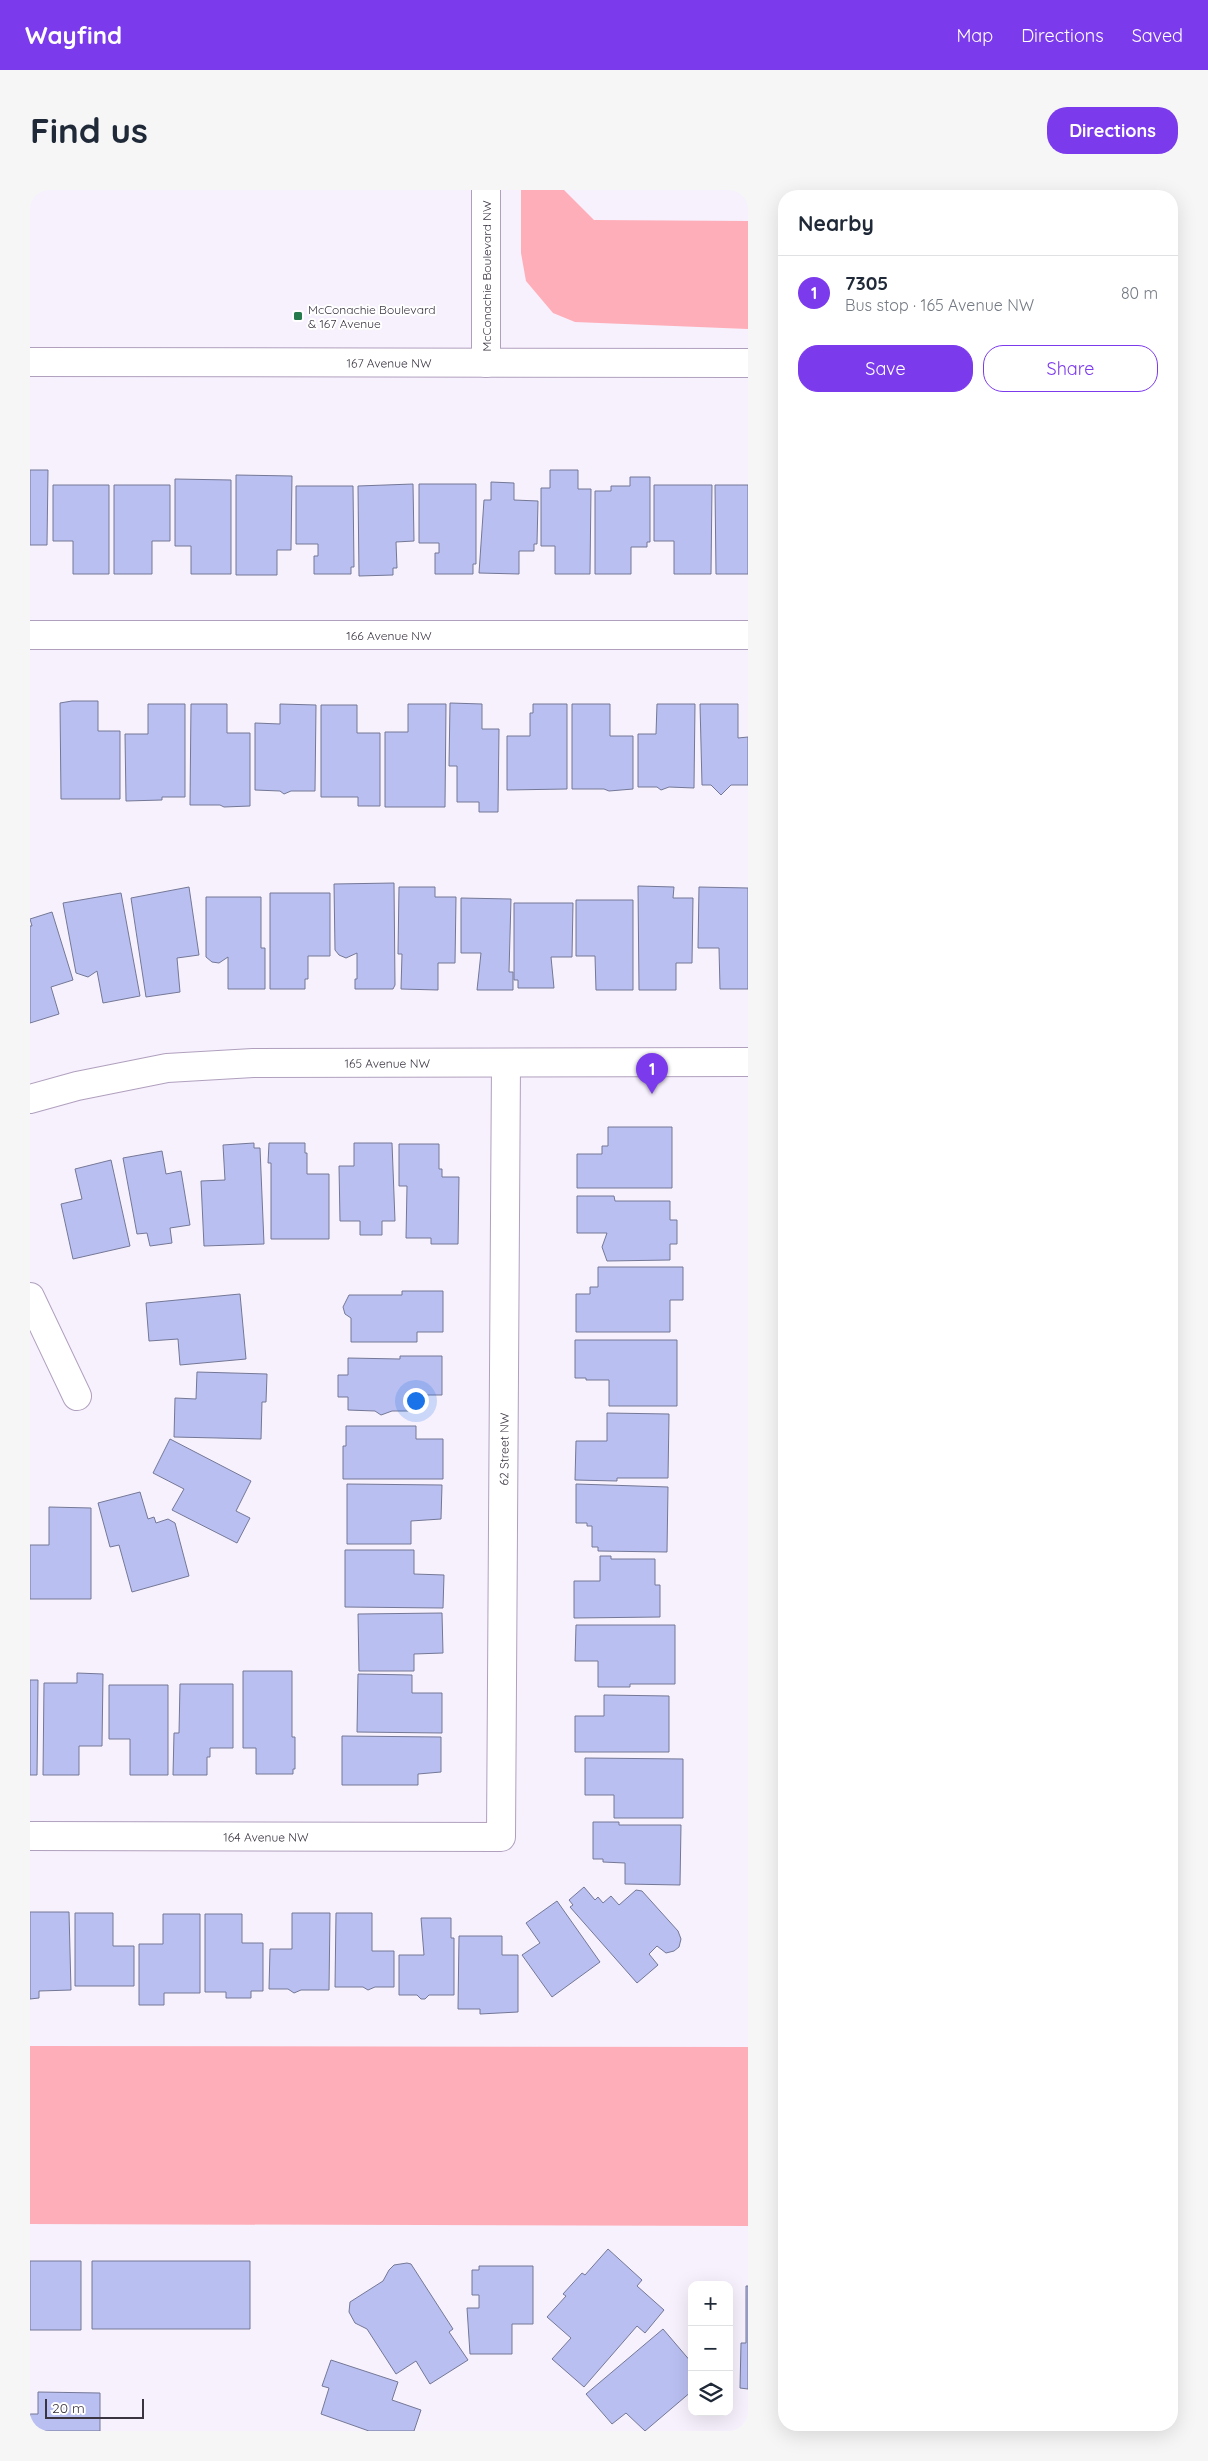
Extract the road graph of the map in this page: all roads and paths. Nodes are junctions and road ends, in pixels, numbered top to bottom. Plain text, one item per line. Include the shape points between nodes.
1 (486, 190) edge
2 (30, 362) edge
3 (486, 362) junction
4 (748, 363) edge
5 (30, 635) edge
6 (748, 635) edge
7 (748, 1062) edge
8 (506, 1063) junction
9 (30, 1098) edge
10 (30, 1298) edge
11 (77, 1396) dead end
12 (30, 1836) edge
13 (501, 1837) joint

1 - 3 street, McConachie Boulevard NW
2 - 3 street, 167 Avenue NW
3 - 4 street, 167 Avenue NW
5 - 6 street, 166 Avenue NW
7 - 8 street, 165 Avenue NW
8 - 9 street, 165 Avenue NW via 253,1063 167,1068
8 - 13 street, 62 Street NW
10 - 11 street
12 - 13 street, 164 Avenue NW

